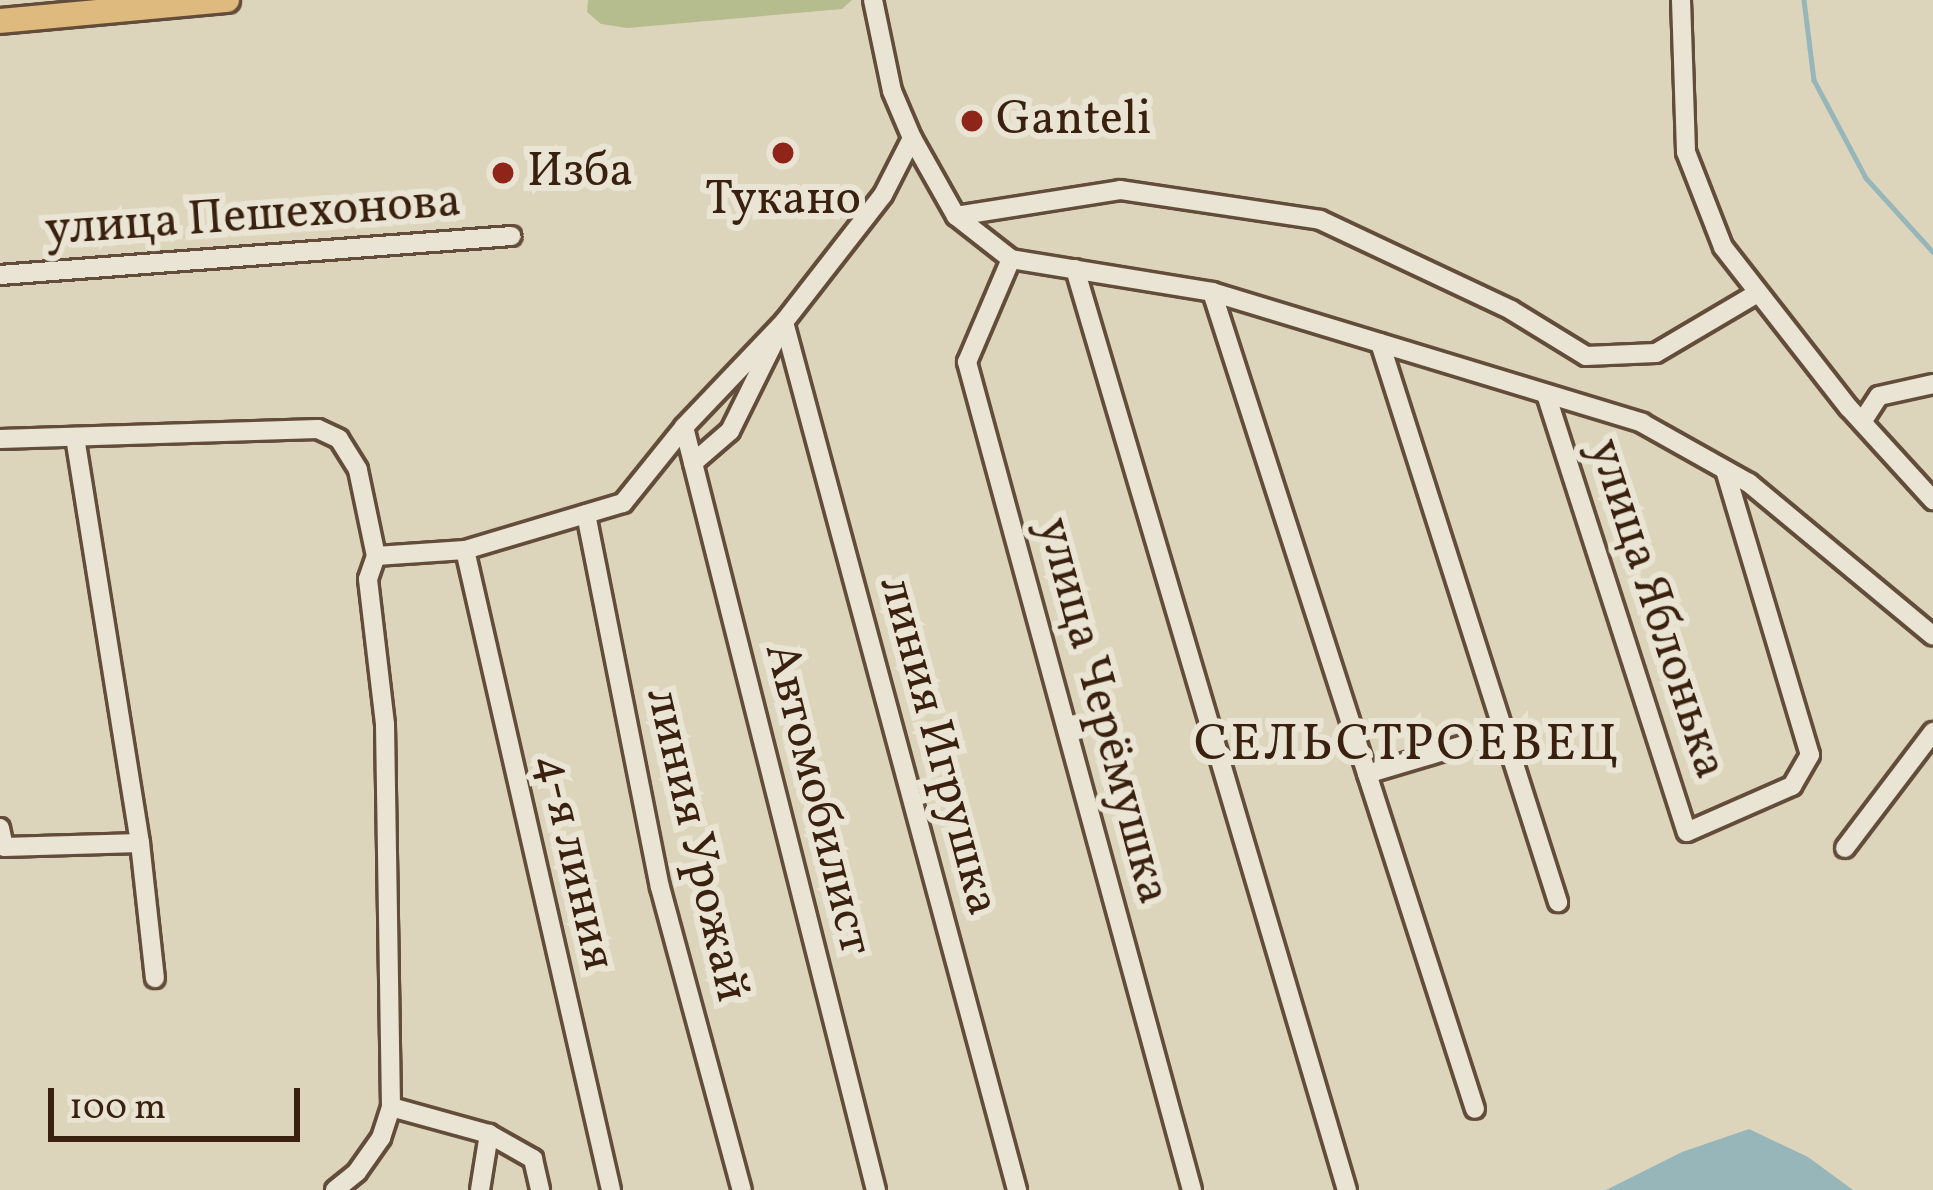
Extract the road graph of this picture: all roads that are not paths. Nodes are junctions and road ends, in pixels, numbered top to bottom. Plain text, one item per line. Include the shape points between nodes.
1 (227, 0) edge
2 (873, 0) edge
3 (1682, 0) edge
4 (0, 21) edge
5 (912, 138) junction
6 (956, 216) junction
7 (512, 236) dead end
8 (1011, 259) junction
9 (1075, 269) junction
10 (0, 275) edge
11 (1212, 292) junction
12 (1758, 293) junction
13 (784, 322) junction
14 (1380, 343) junction
15 (1933, 384) edge
16 (1546, 394) junction
17 (1862, 422) junction
18 (684, 427) junction
19 (75, 436) junction
20 (0, 439) edge
21 (693, 463) junction
22 (1725, 470) junction
23 (1933, 500) edge
24 (586, 514) junction
25 (465, 550) junction
26 (376, 556) junction
27 (1933, 636) edge
28 (1933, 732) edge
29 (1504, 733) junction
30 (1367, 774) junction
31 (0, 828) edge
32 (140, 843) junction
33 (1845, 848) dead end
34 (1558, 902) dead end
35 (155, 978) dead end
36 (391, 1107) junction
37 (1475, 1109) dead end
38 (489, 1134) junction
39 (334, 1190) edge
40 (480, 1190) edge
41 (540, 1190) edge
42 (611, 1190) edge
43 (742, 1190) edge
44 (876, 1190) edge
45 (1017, 1190) edge
46 (1192, 1190) edge
47 (1347, 1190) edge

1 - 4 main road
2 - 5 street via 892,91
3 - 12 street via 1686,152 1723,247
5 - 6 street
5 - 13 street via 883,195
6 - 8 street
6 - 12 street via 1120,190 1320,220 1511,310 1586,356 1656,353
7 - 10 street, улица Пешехонова
8 - 9 street
8 - 46 street, улица Черёмушка via 967,362
9 - 11 street
9 - 47 street, улица Черёмушка
11 - 14 street
11 - 30 street
12 - 17 street
13 - 18 street
13 - 21 street via 730,431
13 - 45 street, линия Игрушка
14 - 16 street
14 - 29 street
15 - 17 street via 1879,396
16 - 22 street via 1642,423
16 - 22 street, улица Яблонька via 1687,832 1792,786 1810,755
17 - 23 street
18 - 21 street, Автомобилист
18 - 24 street via 623,503
19 - 20 street
19 - 26 street via 318,429 339,439 358,470
19 - 32 street
21 - 44 street, Автомобилист
22 - 27 street
24 - 25 street
24 - 43 street, линия Урожай via 660,887
25 - 26 street
25 - 42 street, 4-я линия
26 - 36 street via 368,580 385,724
28 - 33 street
29 - 30 street
29 - 34 street
30 - 37 street
31 - 32 street via 4,847
32 - 35 street
36 - 38 street
36 - 39 street via 381,1138
38 - 40 street
38 - 41 street via 532,1159

